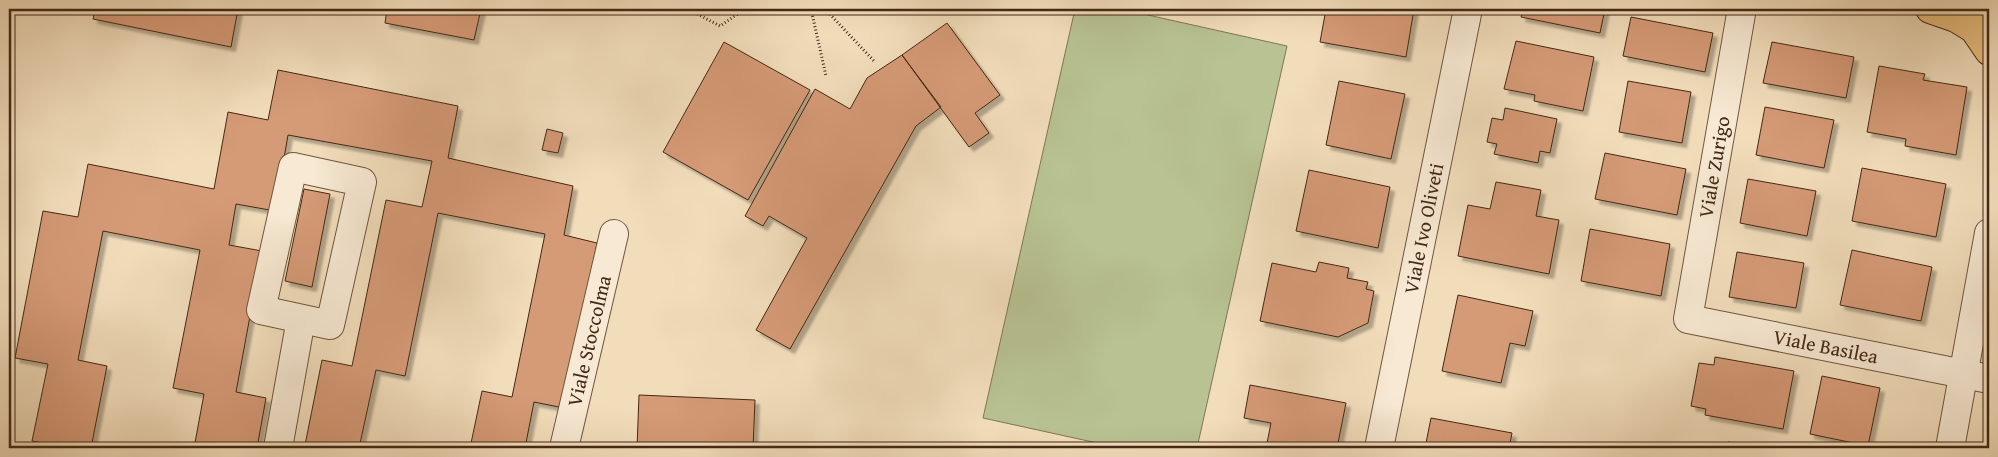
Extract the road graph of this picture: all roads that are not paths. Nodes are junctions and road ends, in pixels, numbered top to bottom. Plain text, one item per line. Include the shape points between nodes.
1 (1468, 9) edge
2 (1930, 9) edge
3 (1741, 14) dead end
4 (1978, 30) edge
5 (1989, 233) edge
6 (614, 234) dead end
7 (301, 319) junction
8 (1688, 319) joint
9 (1963, 374) junction
10 (1989, 379) edge
11 (278, 448) edge
12 (564, 448) edge
13 (1379, 448) edge
14 (1950, 448) edge

1 - 13 street, Viale Ivo Oliveti
2 - 4 main road
3 - 8 street, Viale Zurigo
5 - 9 street
6 - 12 street, Viale Stoccolma
7 - 7 street via 330,325 362,182 293,167 261,310
7 - 11 street
8 - 9 street, Viale Basilea
9 - 10 street, Viale Basilea
9 - 14 street

